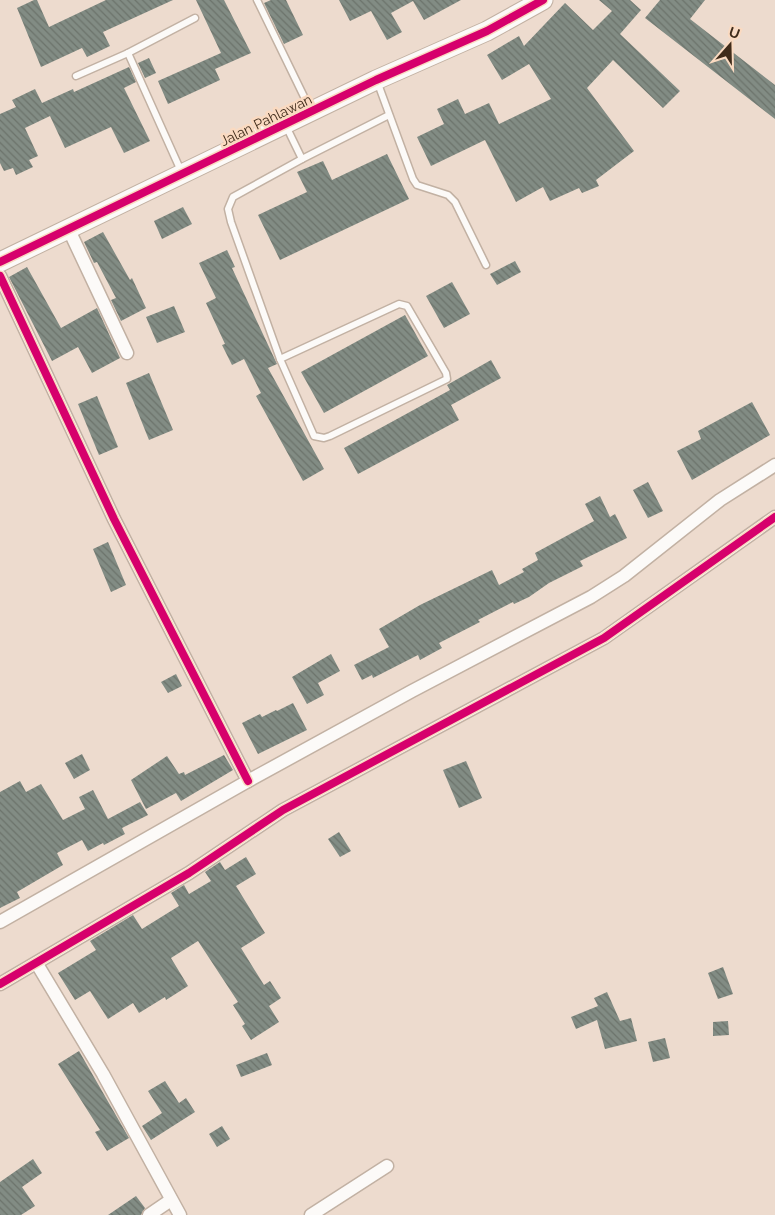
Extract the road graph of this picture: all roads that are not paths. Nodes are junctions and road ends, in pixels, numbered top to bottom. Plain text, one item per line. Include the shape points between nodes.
1 (256, 0) edge
2 (543, 0) edge
3 (195, 18) dead end
4 (128, 53) junction
5 (76, 76) dead end
6 (376, 80) junction
7 (311, 112) junction
8 (389, 115) junction
9 (285, 125) junction
10 (302, 159) junction
11 (182, 175) junction
12 (69, 230) junction
13 (0, 262) edge
14 (486, 264) dead end
15 (0, 276) edge
16 (127, 353) dead end
17 (280, 359) junction
18 (775, 465) edge
19 (775, 517) edge
20 (248, 781) junction
21 (0, 922) edge
22 (37, 964) junction
23 (0, 984) edge
24 (387, 1166) dead end
25 (171, 1200) junction
26 (149, 1215) edge
27 (180, 1215) edge
28 (311, 1215) edge

1 - 7 lane
2 - 6 street, Jalan Pahlawan via 487,31
3 - 4 lane
4 - 5 lane
4 - 11 lane
6 - 7 street, Jalan Pahlawan
6 - 8 lane
7 - 9 street, Jalan Pahlawan
8 - 10 lane
8 - 14 lane via 417,185 448,195 455,202
9 - 10 lane
9 - 11 street, Jalan Pahlawan
10 - 17 lane via 233,197 228,209
11 - 12 street, Jalan Pahlawan
12 - 13 street, Jalan Pahlawan
12 - 16 street
15 - 20 street via 114,519
17 - 17 lane via 314,436 319,438 330,436 447,379 403,304
18 - 20 street via 720,500 624,576 591,597
19 - 22 street via 604,638 283,810 189,873
20 - 21 street
22 - 23 street
22 - 25 street via 103,1074
24 - 28 street
25 - 26 street
25 - 27 street

